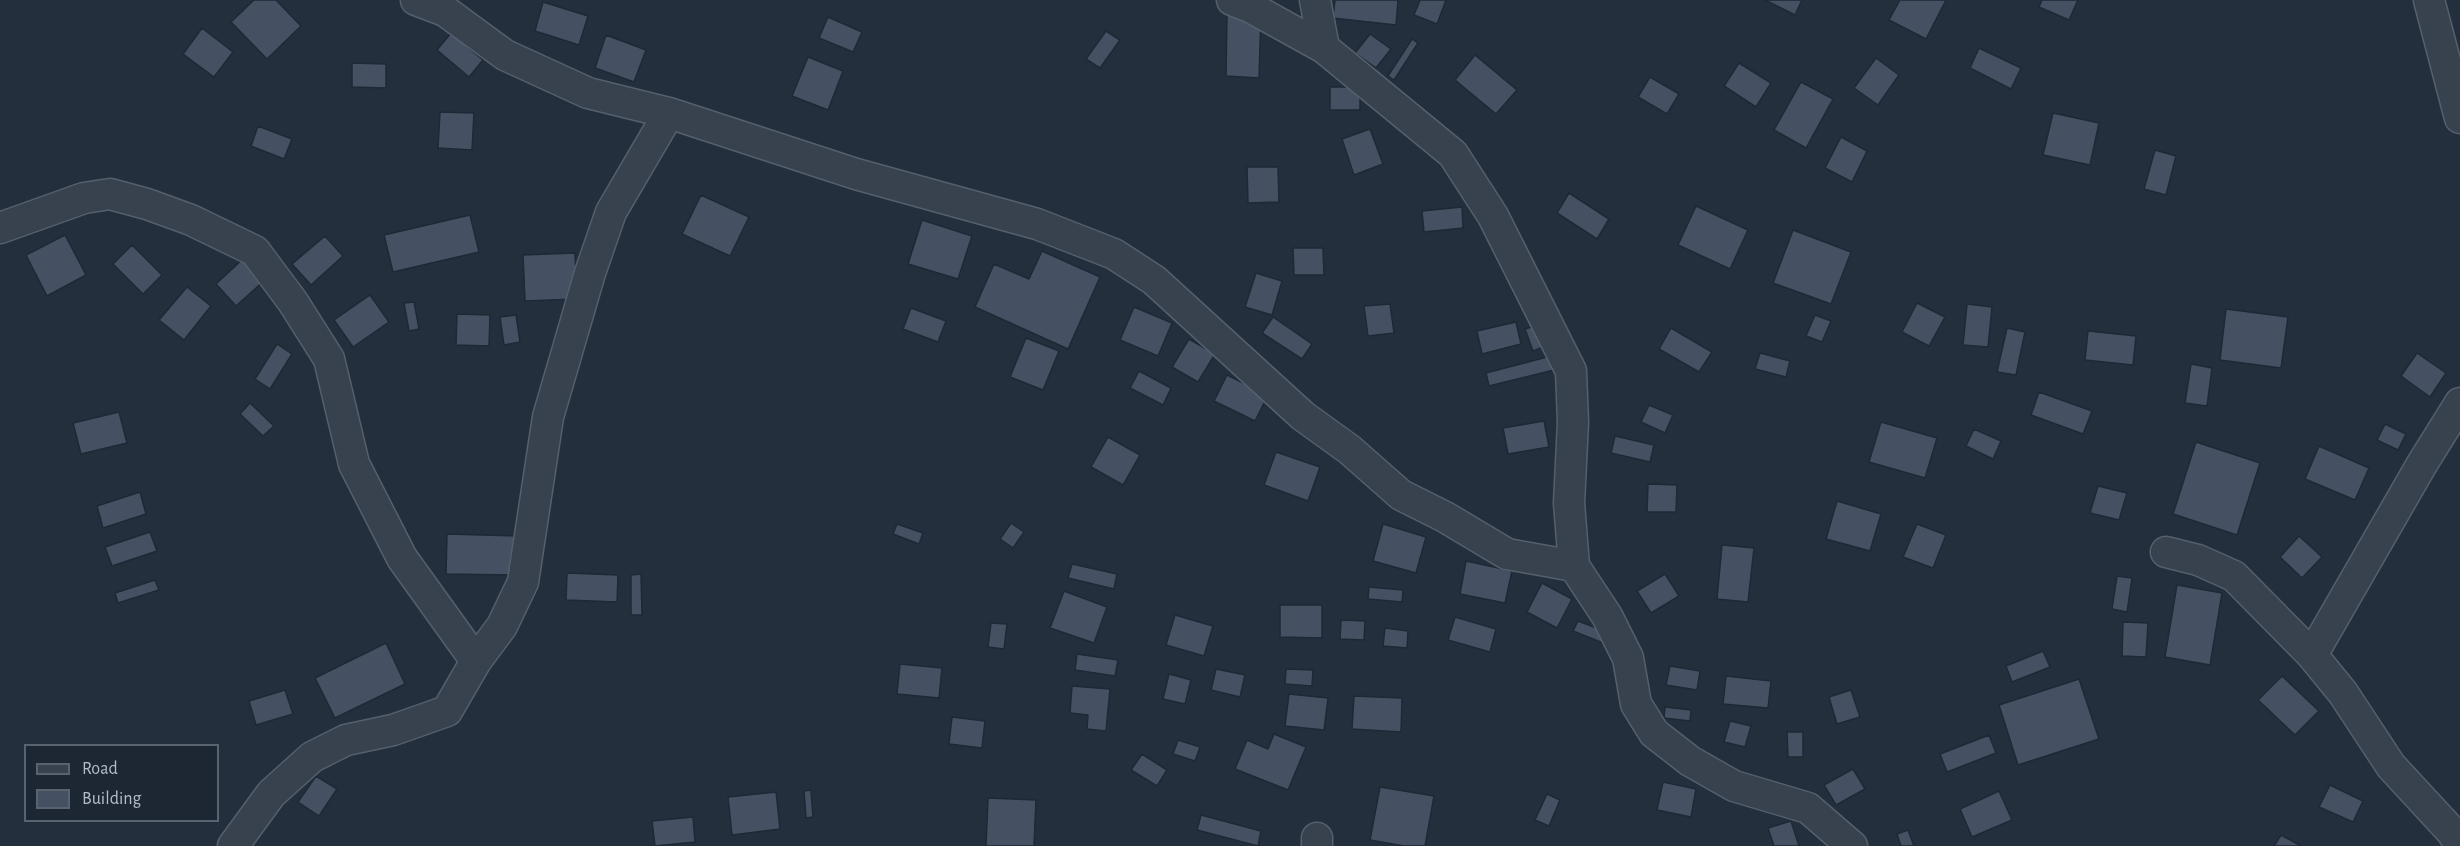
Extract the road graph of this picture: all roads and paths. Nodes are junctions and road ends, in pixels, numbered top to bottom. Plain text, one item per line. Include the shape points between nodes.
1 (416, 0) edge
2 (1232, 0) edge
3 (1316, 0) edge
4 (2429, 0) edge
5 (1324, 48) junction
6 (669, 113) junction
7 (2460, 118) edge
8 (0, 228) edge
9 (2460, 404) edge
10 (2166, 552) dead end
11 (1574, 566) junction
12 (2312, 655) junction
13 (476, 661) junction
14 (2460, 845) edge
15 (233, 846) edge
16 (1852, 846) edge

1 - 6 street via 445,11 505,55 588,93
2 - 5 street
3 - 5 street
4 - 7 street
5 - 11 street via 1453,154 1493,216 1571,371 1569,503
6 - 11 street via 855,174 1037,224 1114,254 1154,280 1303,416 1350,450 1401,495 1507,554
6 - 13 street via 611,212 548,417 523,582 502,626
8 - 13 street via 84,198 110,194 191,220 255,251 329,359 354,464 402,558
9 - 12 street
10 - 12 street via 2198,560 2234,576
11 - 16 street via 1628,658 1636,704 1654,733 1690,761 1734,786 1808,808
12 - 14 street via 2343,693 2391,766
13 - 15 street via 447,711 393,730 346,740 312,757 271,794

